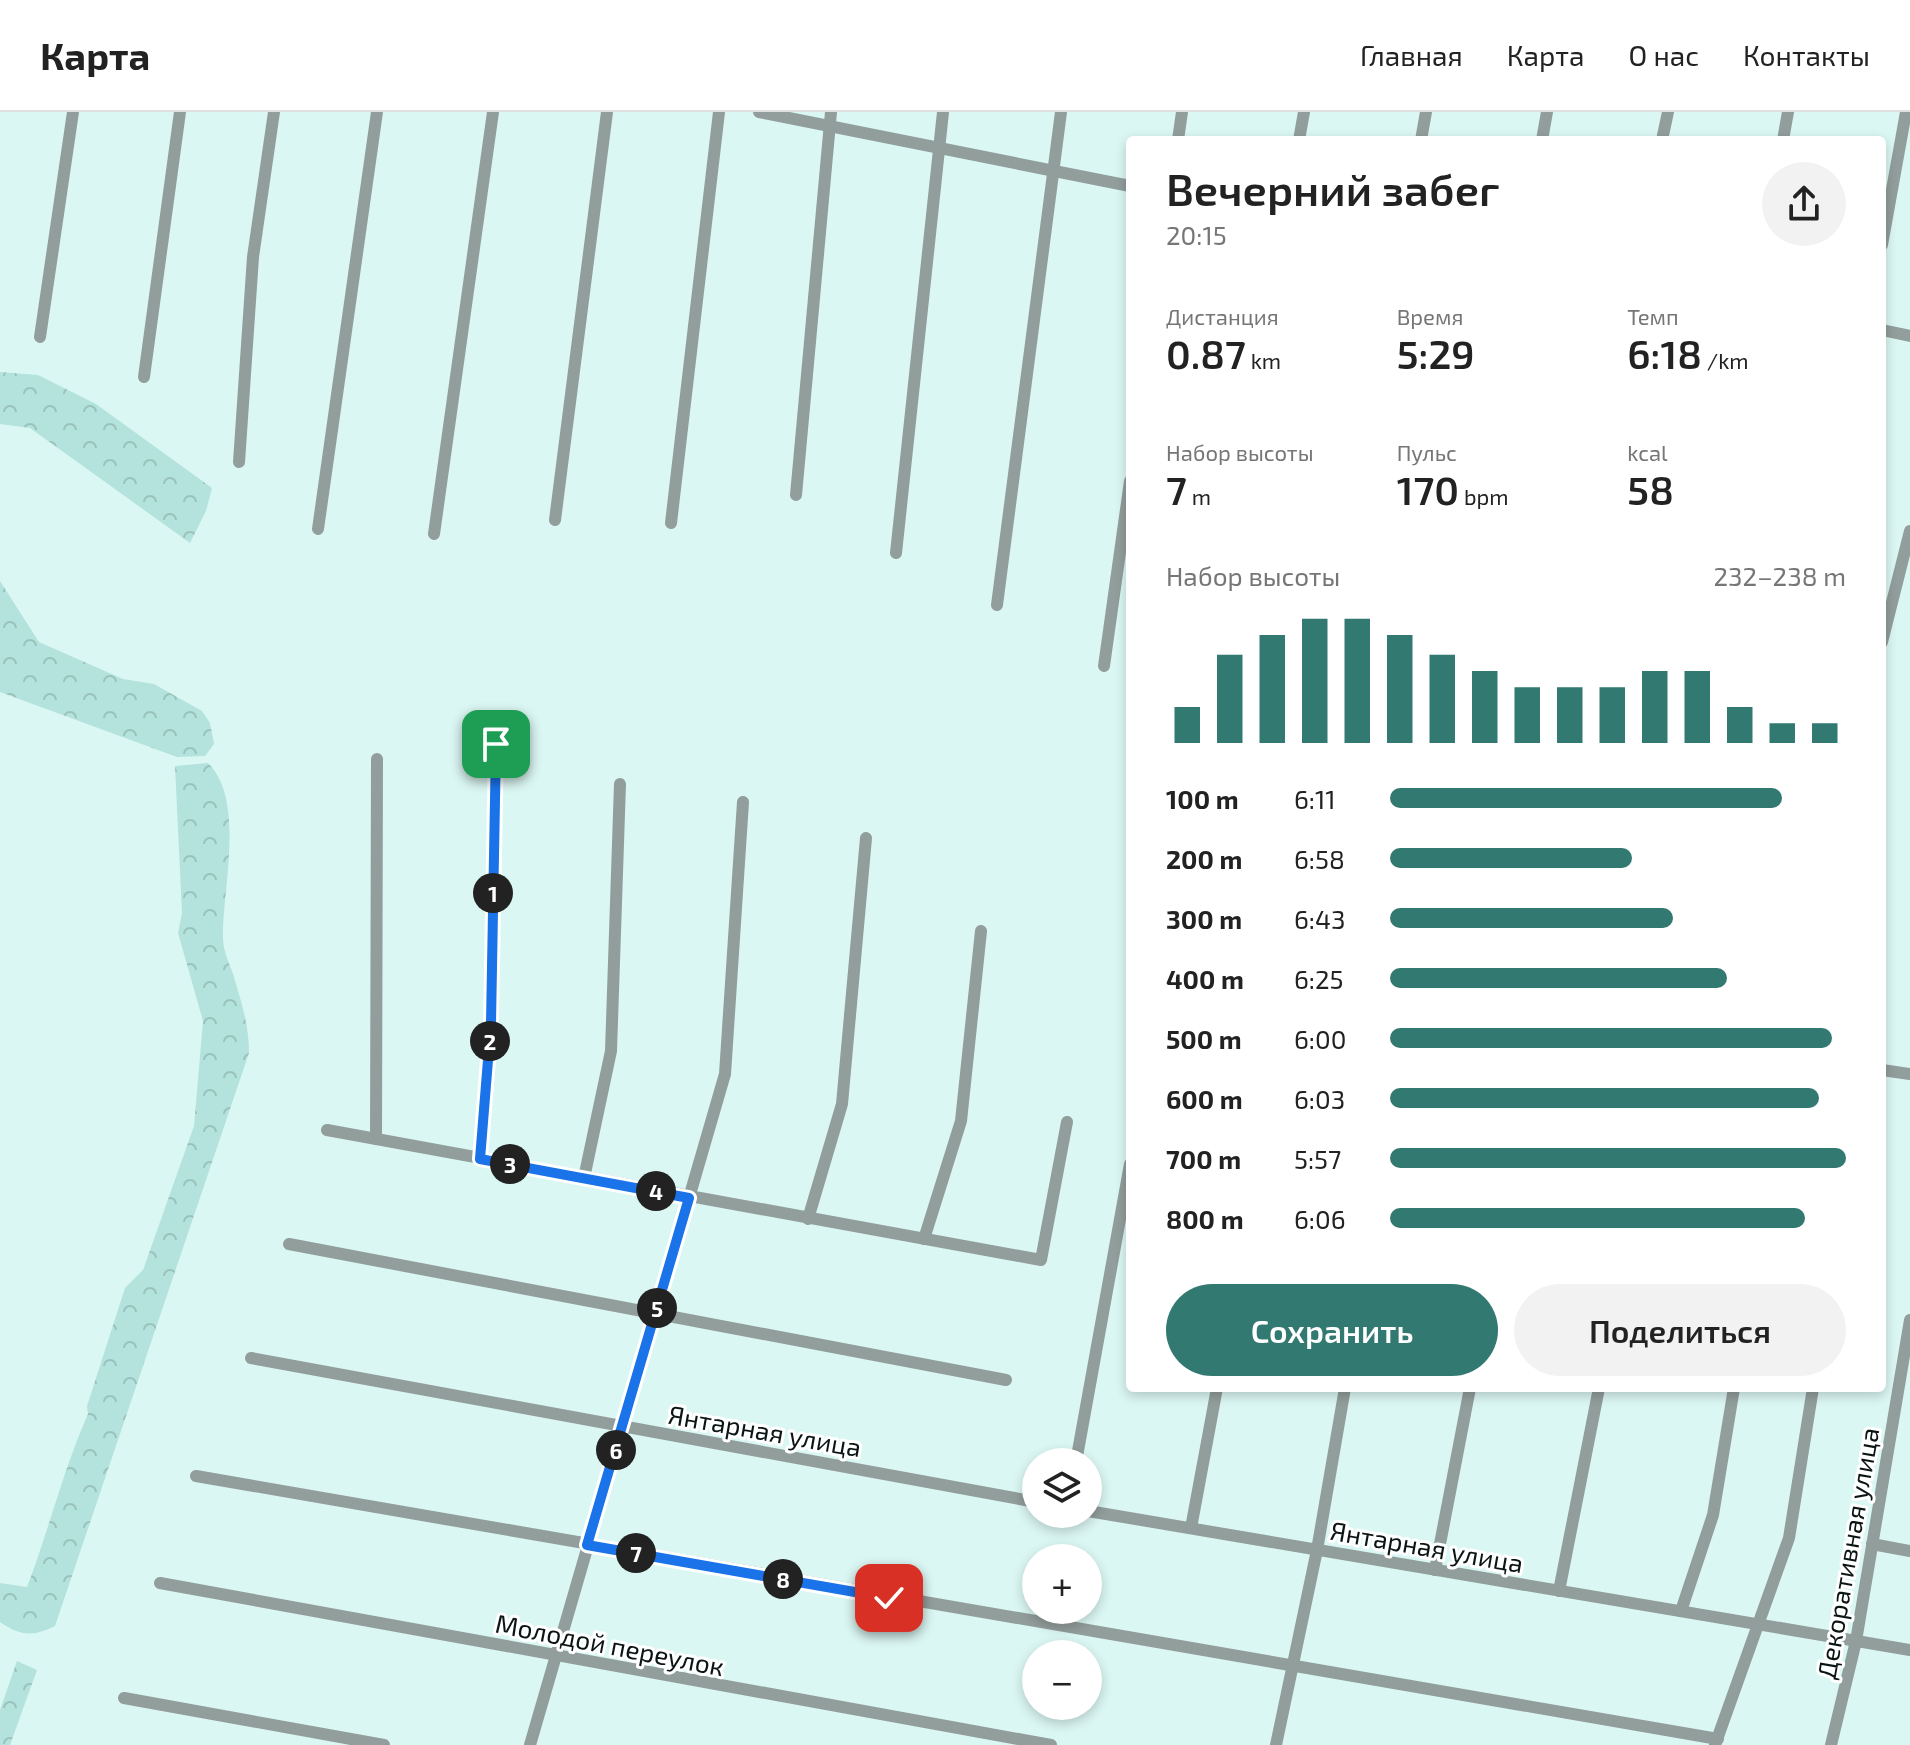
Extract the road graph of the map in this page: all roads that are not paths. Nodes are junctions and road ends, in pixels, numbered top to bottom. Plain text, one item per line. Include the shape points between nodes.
1 (73, 112) edge
2 (180, 112) edge
3 (274, 112) edge
4 (377, 112) edge
5 (493, 112) edge
6 (607, 112) edge
7 (719, 112) edge
8 (759, 112) edge
9 (943, 112) edge
10 (1061, 112) edge
11 (1182, 112) edge
12 (1304, 112) edge
13 (1426, 112) edge
14 (1547, 112) edge
15 (1668, 112) edge
16 (1788, 112) edge
17 (1906, 112) edge
18 (831, 119) edge
19 (1179, 136) edge
20 (1300, 136) edge
21 (1422, 136) edge
22 (1543, 136) edge
23 (1663, 136) edge
24 (1784, 136) edge
25 (939, 148) junction
26 (1053, 170) junction
27 (1126, 185) edge
28 (1886, 223) edge
29 (1886, 331) edge
30 (1910, 336) edge
31 (40, 337) dead end
32 (144, 377) dead end
33 (239, 462) dead end
34 (796, 495) dead end
35 (1126, 509) edge
36 (555, 520) dead end
37 (671, 523) dead end
38 (318, 529) dead end
39 (1910, 531) edge
40 (434, 534) dead end
41 (896, 553) dead end
42 (997, 605) dead end
43 (1886, 626) edge
44 (1104, 666) dead end
45 (496, 744) dead end
46 (377, 759) dead end
47 (620, 784) dead end
48 (743, 802) dead end
49 (866, 838) dead end
50 (981, 931) dead end
51 (1886, 1071) edge
52 (1910, 1074) edge
53 (1067, 1122) dead end
54 (327, 1130) dead end
55 (376, 1139) junction
56 (480, 1159) junction
57 (584, 1178) junction
58 (1126, 1186) edge
59 (689, 1198) junction
60 (808, 1219) junction
61 (924, 1239) junction
62 (289, 1244) dead end
63 (656, 1313) junction
64 (1910, 1320) edge
65 (251, 1358) dead end
66 (1006, 1380) dead end
67 (1216, 1392) edge
68 (1344, 1392) edge
69 (1469, 1392) edge
70 (1598, 1392) edge
71 (1733, 1392) edge
72 (1812, 1392) edge
73 (623, 1426) junction
74 (1079, 1448) edge
75 (196, 1476) dead end
76 (1022, 1499) edge
77 (1102, 1513) edge
78 (1191, 1528) junction
79 (1872, 1544) junction
80 (587, 1545) junction
81 (1317, 1550) junction
82 (1910, 1551) edge
83 (1435, 1570) junction
84 (160, 1583) dead end
85 (1559, 1591) junction
86 (1681, 1611) junction
87 (1759, 1624) junction
88 (1856, 1641) junction
89 (1910, 1650) edge
90 (556, 1656) junction
91 (1292, 1667) junction
92 (124, 1698) dead end
93 (1716, 1742) edge
94 (384, 1745) edge
95 (530, 1745) edge
96 (1051, 1745) edge
97 (1276, 1745) edge
98 (1834, 1745) edge

1 - 31 street
2 - 32 street
3 - 33 street via 253,257
4 - 38 street
5 - 40 street
6 - 36 street
7 - 37 street
8 - 18 street
9 - 25 street
10 - 26 street
11 - 19 street
12 - 20 street
13 - 21 street
14 - 22 street
15 - 23 street
16 - 24 street
17 - 28 street
18 - 25 street
18 - 34 street
25 - 26 street
25 - 41 street
26 - 27 street
26 - 42 street
29 - 30 street
35 - 44 street
39 - 43 street
45 - 56 street via 491,1023
46 - 55 street
47 - 57 street via 611,1051
48 - 59 street via 725,1074
49 - 60 street via 842,1104
50 - 61 street via 961,1121
51 - 52 street
53 - 61 street via 1041,1260
54 - 55 street
55 - 56 street
56 - 57 street
57 - 59 street
58 - 74 street
59 - 60 street
59 - 63 street
60 - 61 street
62 - 63 street
63 - 66 street
63 - 73 street
64 - 79 street, Декоративная улица
65 - 73 street, Янтарная улица
67 - 78 street
68 - 81 street
69 - 83 street
70 - 85 street
71 - 86 street via 1713,1515
72 - 87 street via 1789,1538
73 - 76 street, Янтарная улица
73 - 80 street
75 - 80 street
77 - 78 street, Янтарная улица
78 - 81 street, Янтарная улица
79 - 82 street
79 - 88 street, Декоративная улица
80 - 90 street
80 - 91 street
81 - 83 street, Янтарная улица
81 - 91 street
83 - 85 street, Янтарная улица
84 - 90 street, Молодой переулок
85 - 86 street, Янтарная улица
86 - 87 street, Янтарная улица
87 - 88 street, Янтарная улица
87 - 93 street
88 - 89 street, Янтарная улица
88 - 98 street, Декоративная улица
90 - 95 street
90 - 96 street, Молодой переулок
91 - 93 street
91 - 97 street
92 - 94 street

